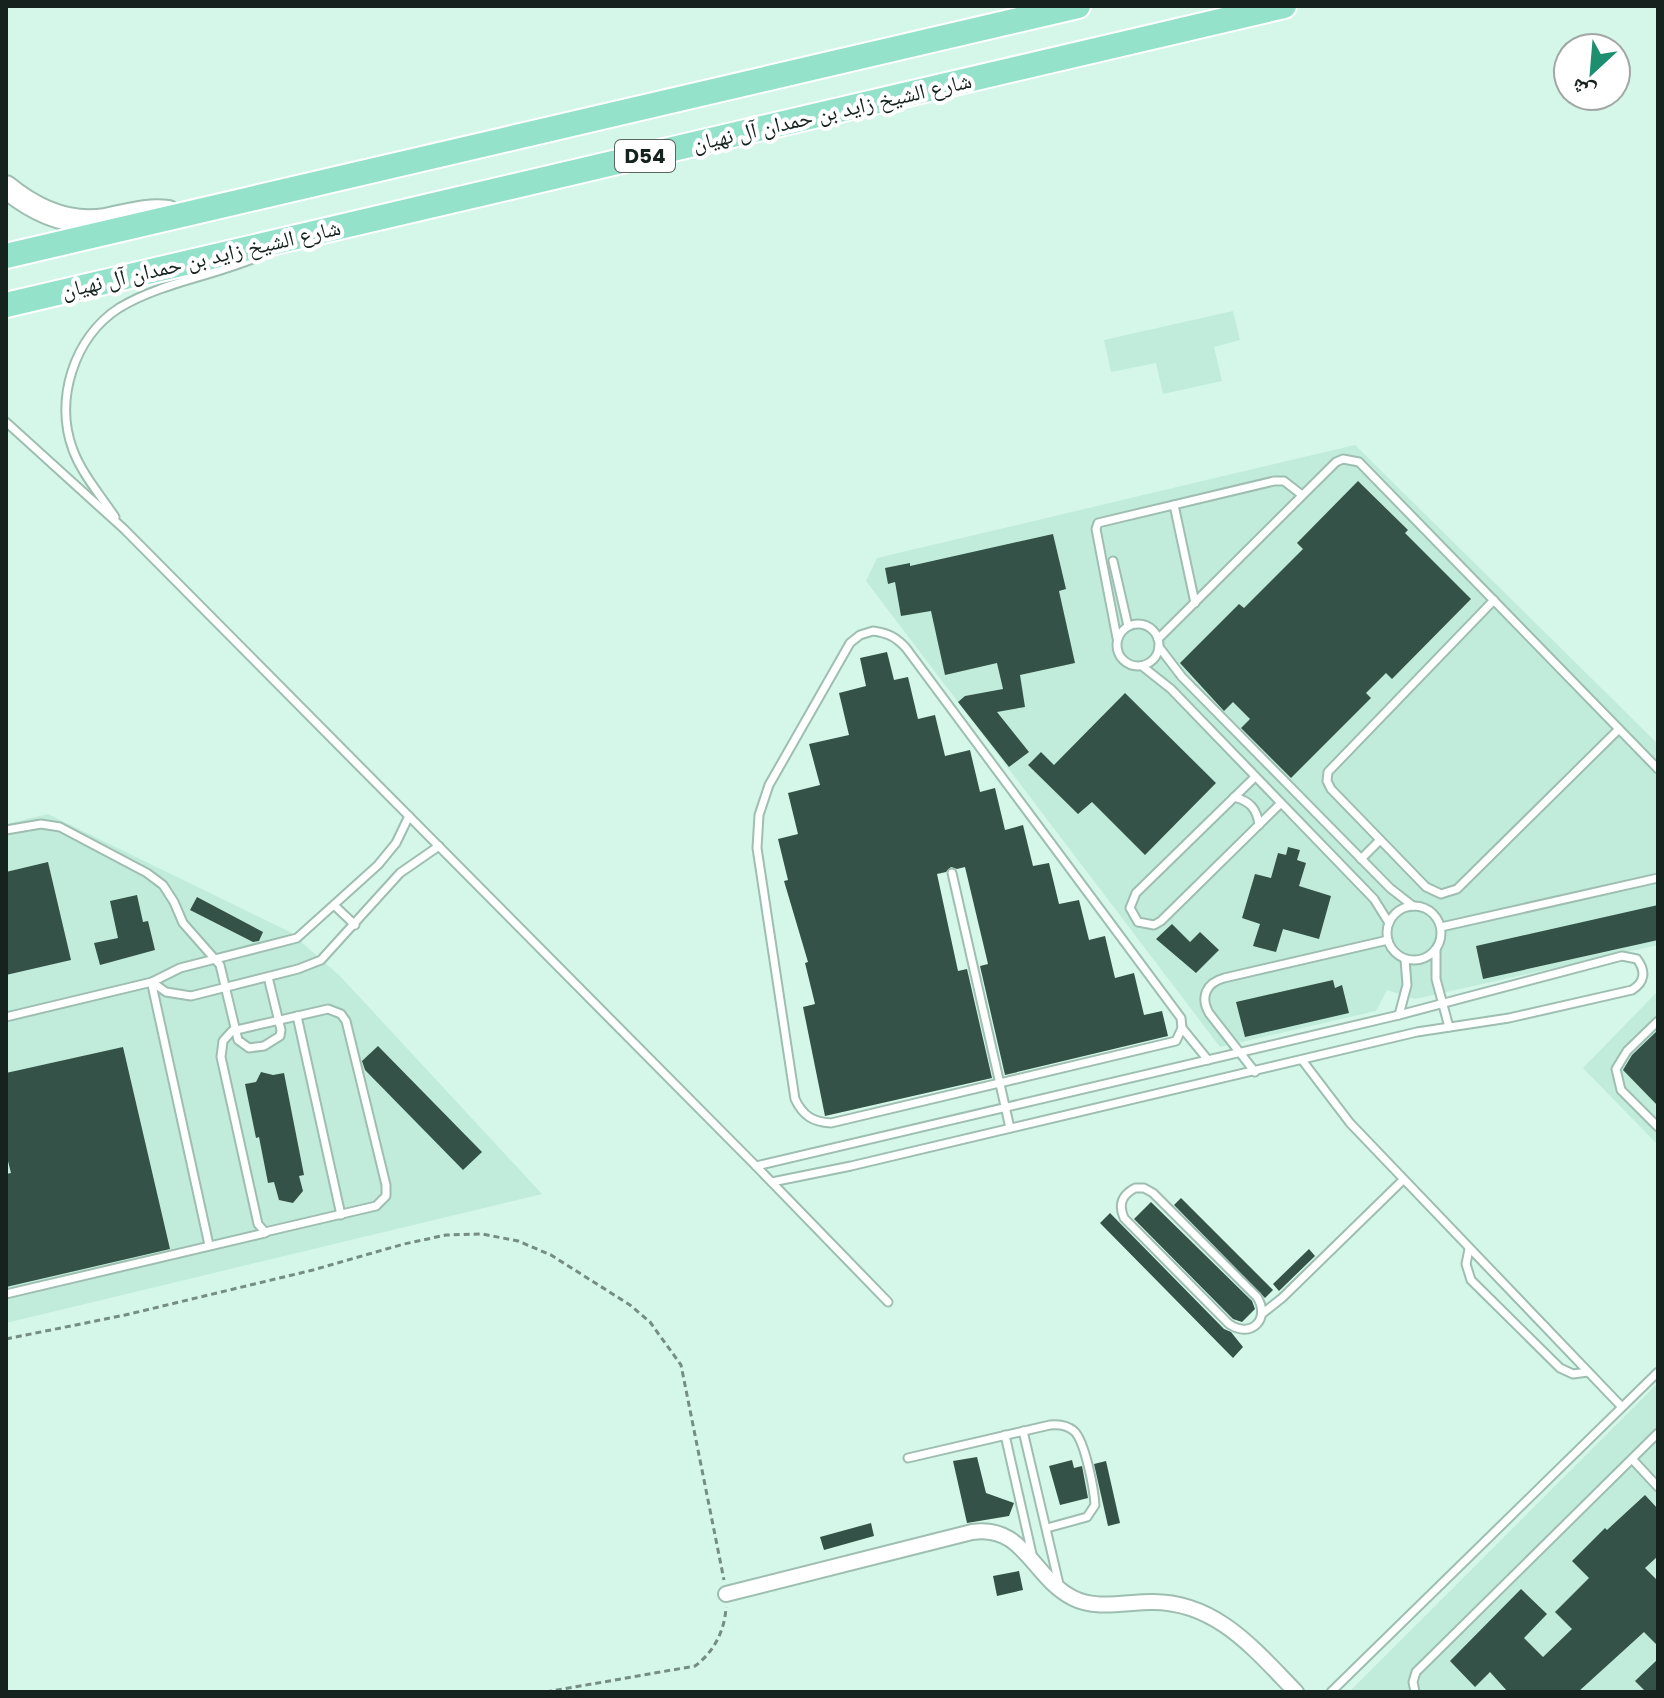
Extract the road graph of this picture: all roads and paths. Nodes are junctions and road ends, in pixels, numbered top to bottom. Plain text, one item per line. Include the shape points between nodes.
1 (1078, 6) edge
2 (1284, 6) edge
3 (6, 187) edge
4 (181, 215) junction
5 (295, 237) junction
6 (6, 256) edge
7 (6, 305) edge
8 (6, 422) edge
9 (1302, 495) junction
10 (1174, 505) junction
11 (124, 529) junction
12 (1113, 561) dead end
13 (1494, 600) junction
14 (1195, 603) junction
15 (1128, 626) junction
16 (1117, 638) junction
17 (1158, 643) junction
18 (1142, 666) junction
19 (1619, 729) junction
20 (1658, 769) edge
21 (1255, 777) junction
22 (1234, 797) junction
23 (1280, 804) junction
24 (409, 816) junction
25 (1259, 825) junction
26 (6, 830) edge
27 (1380, 840) junction
28 (439, 846) junction
29 (1361, 859) junction
30 (952, 873) dead end
31 (1658, 878) edge
32 (335, 906) junction
33 (1413, 906) junction
34 (1389, 923) junction
35 (355, 925) junction
36 (1441, 927) junction
37 (1388, 940) junction
38 (1436, 949) junction
39 (216, 959) junction
40 (1405, 959) junction
41 (268, 977) junction
42 (152, 982) junction
43 (226, 988) junction
44 (1442, 1003) junction
45 (1399, 1015) junction
46 (297, 1016) junction
47 (6, 1017) edge
48 (278, 1020) junction
49 (1658, 1021) edge
50 (1449, 1027) junction
51 (1182, 1028) junction
52 (236, 1030) junction
53 (1239, 1051) junction
54 (1208, 1060) junction
55 (1302, 1060) junction
56 (1255, 1072) junction
57 (1000, 1084) junction
58 (1005, 1107) junction
59 (1658, 1127) edge
60 (1010, 1128) junction
61 (847, 1145) junction
62 (756, 1166) junction
63 (851, 1166) junction
64 (1403, 1180) junction
65 (772, 1182) junction
66 (341, 1215) junction
67 (268, 1233) junction
68 (209, 1245) junction
69 (1469, 1249) junction
70 (6, 1294) edge
71 (888, 1302) dead end
72 (1263, 1313) junction
73 (6, 1339) edge
74 (1588, 1372) junction
75 (1658, 1372) edge
76 (1621, 1406) junction
77 (1023, 1431) junction
78 (1658, 1433) edge
79 (1005, 1435) junction
80 (908, 1458) dead end
81 (1632, 1459) junction
82 (1658, 1487) edge
83 (1047, 1528) junction
84 (1034, 1564) junction
85 (1060, 1590) junction
86 (726, 1594) junction
87 (546, 1692) edge
88 (1296, 1692) edge
89 (1331, 1692) edge
90 (1415, 1692) edge

1 - 4 main road, D54
2 - 5 main road, شارع الشيخ زايد بن حمدان آل نهيان / D54
3 - 4 main road via 48,214 77,221 149,211
4 - 6 main road, D54
5 - 7 main road, شارع الشيخ زايد بن حمدان آل نهيان / D54
5 - 11 lane via 246,262 118,309 94,330 77,356 66,402 73,449
8 - 11 lane
9 - 10 lane via 1279,481
9 - 13 lane via 1336,462 1359,462
9 - 14 lane
10 - 14 lane
10 - 16 lane via 1096,526
11 - 24 lane
12 - 15 lane
13 - 19 lane
13 - 27 lane via 1328,772 1331,789
14 - 17 lane
15 - 16 lane
15 - 17 lane via 1149,628
16 - 18 lane via 1124,662
17 - 18 lane via 1154,660
17 - 29 lane via 1182,677
18 - 21 lane
19 - 20 lane
19 - 27 lane via 1449,893 1426,887
21 - 22 lane
21 - 23 lane
22 - 25 lane via 1255,809
22 - 25 lane via 1136,893 1130,908 1138,922 1161,921
23 - 25 lane
23 - 34 lane via 1374,899
24 - 28 lane
24 - 32 lane via 378,865
26 - 39 lane via 41,824 60,827 147,873 163,885 183,923
27 - 29 lane
28 - 35 lane via 400,873
28 - 62 lane
29 - 33 lane
30 - 57 lane
31 - 36 lane
32 - 35 lane
32 - 39 lane via 297,938
33 - 34 lane via 1398,911
33 - 36 lane via 1431,911
34 - 37 lane
35 - 41 lane via 321,960
36 - 38 lane
37 - 40 lane
37 - 53 lane via 1215,981 1208,987 1205,1005
38 - 40 lane via 1422,959
38 - 44 lane
39 - 42 lane
39 - 43 lane
40 - 45 lane via 1407,985
41 - 43 lane
41 - 48 lane
42 - 43 lane via 183,996
42 - 47 lane
42 - 68 lane
43 - 52 lane
44 - 45 lane
44 - 50 lane
44 - 50 lane via 1622,956 1637,959 1644,972 1632,990
45 - 53 lane
46 - 48 lane
46 - 66 lane
46 - 66 lane via 332,1009 346,1021 386,1185 380,1204
48 - 52 lane
48 - 52 lane via 278,1039 259,1048 244,1046
49 - 59 lane via 1616,1069 1621,1090
50 - 55 lane
51 - 54 lane
51 - 57 lane via 1169,1044
51 - 57 lane via 1181,1018 906,648 886,633 860,635 850,643 777,773 759,815 757,848 795,1099 808,1118 831,1123
52 - 67 lane via 223,1041 221,1057 258,1224
53 - 54 lane
53 - 56 lane
54 - 58 lane
55 - 56 lane
55 - 64 lane
56 - 60 lane
57 - 58 lane
58 - 60 lane
58 - 61 lane
60 - 63 lane
61 - 62 lane
61 - 63 lane
62 - 65 lane
63 - 65 lane
64 - 69 lane
64 - 72 lane
65 - 71 lane
66 - 67 lane
67 - 68 lane
68 - 70 lane
69 - 74 lane
69 - 74 lane via 1471,1280 1560,1368 1573,1374
72 - 72 lane via 1257,1297 1153,1193 1144,1188 1127,1192 1122,1200 1124,1218 1229,1324 1245,1331
73 - 86 path via 165,1306 446,1235 518,1241 551,1255 630,1305 681,1365
74 - 76 lane
75 - 76 lane
76 - 89 lane
77 - 79 lane
77 - 83 lane
77 - 83 lane via 1058,1424 1073,1431 1091,1484 1092,1512
78 - 81 lane
79 - 80 lane
79 - 84 lane
81 - 82 lane
81 - 90 lane via 1416,1672
83 - 85 lane
84 - 85 street
84 - 86 street via 1011,1537 986,1530
85 - 88 street via 1095,1605 1155,1602 1205,1612 1227,1625
86 - 87 path via 716,1643 695,1666

